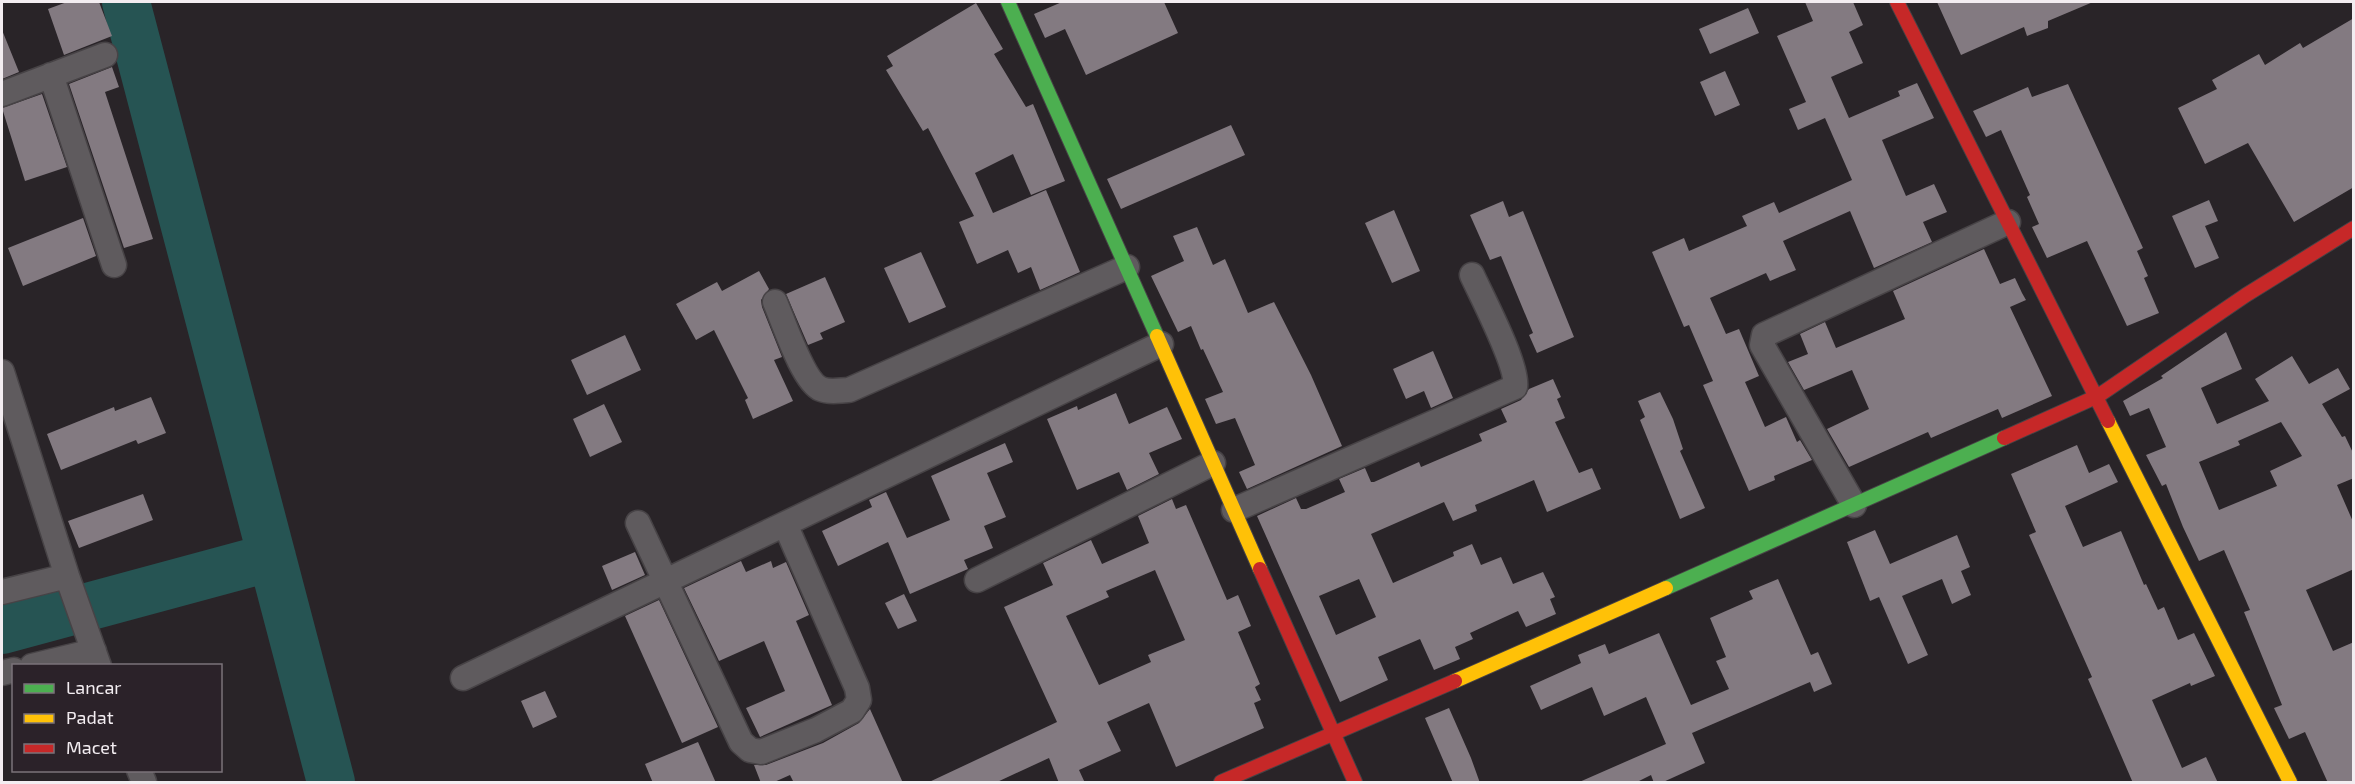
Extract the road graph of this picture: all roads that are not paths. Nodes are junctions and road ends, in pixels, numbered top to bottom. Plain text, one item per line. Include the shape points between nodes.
1 (1897, 2) edge
2 (1016, 4) edge
3 (105, 55) dead end
4 (51, 75) junction
5 (2, 94) edge
6 (2008, 222) junction
7 (2354, 228) edge
8 (114, 265) dead end
9 (1127, 267) junction
10 (1473, 275) dead end
11 (775, 302) dead end
12 (1161, 344) junction
13 (2, 372) edge
14 (2098, 396) junction
15 (1213, 463) junction
16 (1854, 505) junction
17 (1234, 510) junction
18 (638, 523) dead end
19 (785, 524) junction
20 (977, 580) dead end
21 (665, 582) junction
22 (70, 585) junction
23 (2, 592) edge
24 (95, 654) edge
25 (42, 664) edge
26 (463, 678) dead end
27 (1334, 735) junction
28 (1221, 783) edge
29 (1354, 783) edge
30 (2290, 783) edge

1 - 6 street
2 - 9 street
3 - 4 street
4 - 5 street
4 - 8 street
6 - 14 street
6 - 16 street via 1764,334 1762,345
7 - 14 street via 2246,295
9 - 11 street via 849,390 820,389 808,377
9 - 12 street
10 - 17 street via 1517,379 1515,387
12 - 15 street
12 - 19 street
13 - 22 street
14 - 16 street
14 - 30 street
15 - 17 street
15 - 20 street
16 - 27 street
17 - 27 street
18 - 21 street
19 - 21 street
19 - 21 street via 859,700 852,711 816,730 761,752 750,750 741,742
21 - 26 street
22 - 23 street
22 - 24 street
24 - 25 street
27 - 28 street
27 - 29 street

